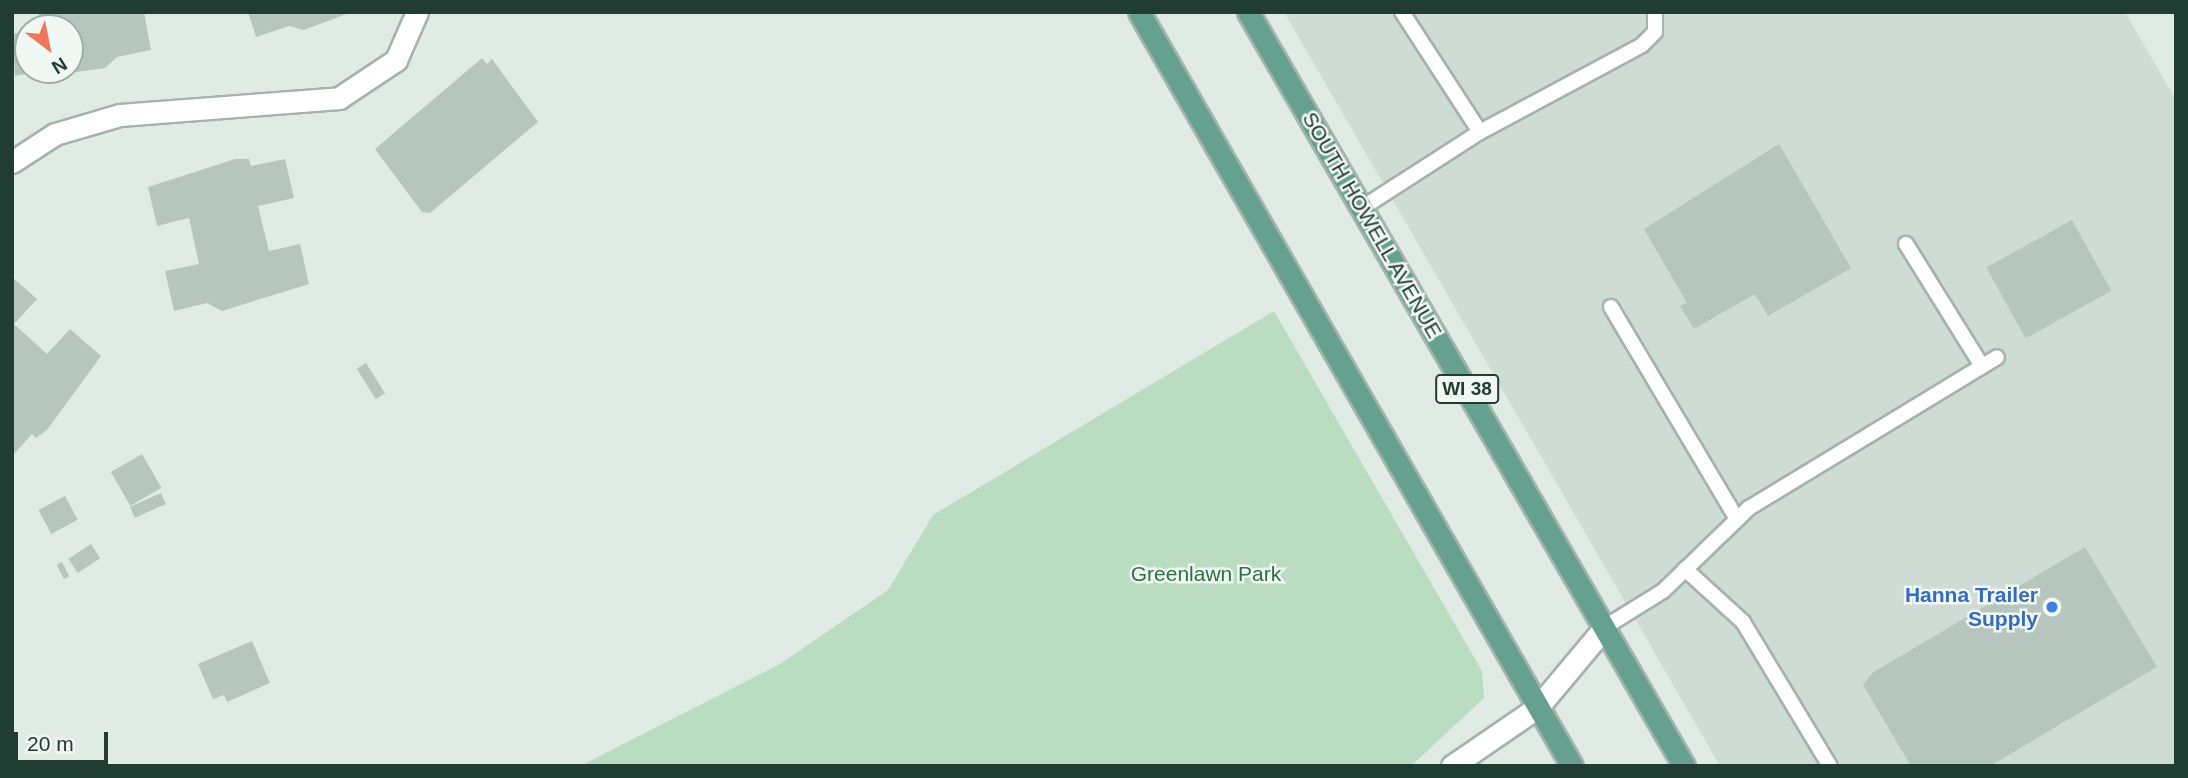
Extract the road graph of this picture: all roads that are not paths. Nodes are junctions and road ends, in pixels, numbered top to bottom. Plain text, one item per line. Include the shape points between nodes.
1 (417, 12) edge
2 (1139, 12) edge
3 (1248, 12) edge
4 (1402, 12) edge
5 (1655, 12) edge
6 (1480, 132) junction
7 (12, 162) edge
8 (1362, 208) junction
9 (1906, 244) dead end
10 (1611, 307) dead end
11 (1997, 357) dead end
12 (1982, 366) junction
13 (1737, 519) junction
14 (1685, 569) junction
15 (1605, 627) junction
16 (1538, 707) junction
17 (1452, 766) edge
18 (1572, 766) edge
19 (1684, 766) edge
20 (1830, 766) edge

1 - 7 street via 396,60 339,98 120,115 55,134
2 - 16 main road
3 - 8 main road, SOUTH HOWELL AVENUE / WI 38
4 - 6 lane
5 - 6 lane via 1656,32 1642,45
6 - 8 lane
8 - 15 main road, SOUTH HOWELL AVENUE / WI 38
9 - 12 lane
10 - 13 lane
11 - 12 lane
12 - 13 lane
13 - 14 lane
14 - 15 lane via 1663,591
14 - 20 lane via 1742,622
15 - 16 street
15 - 19 main road, SOUTH HOWELL AVENUE / WI 38
16 - 17 street
16 - 18 main road

